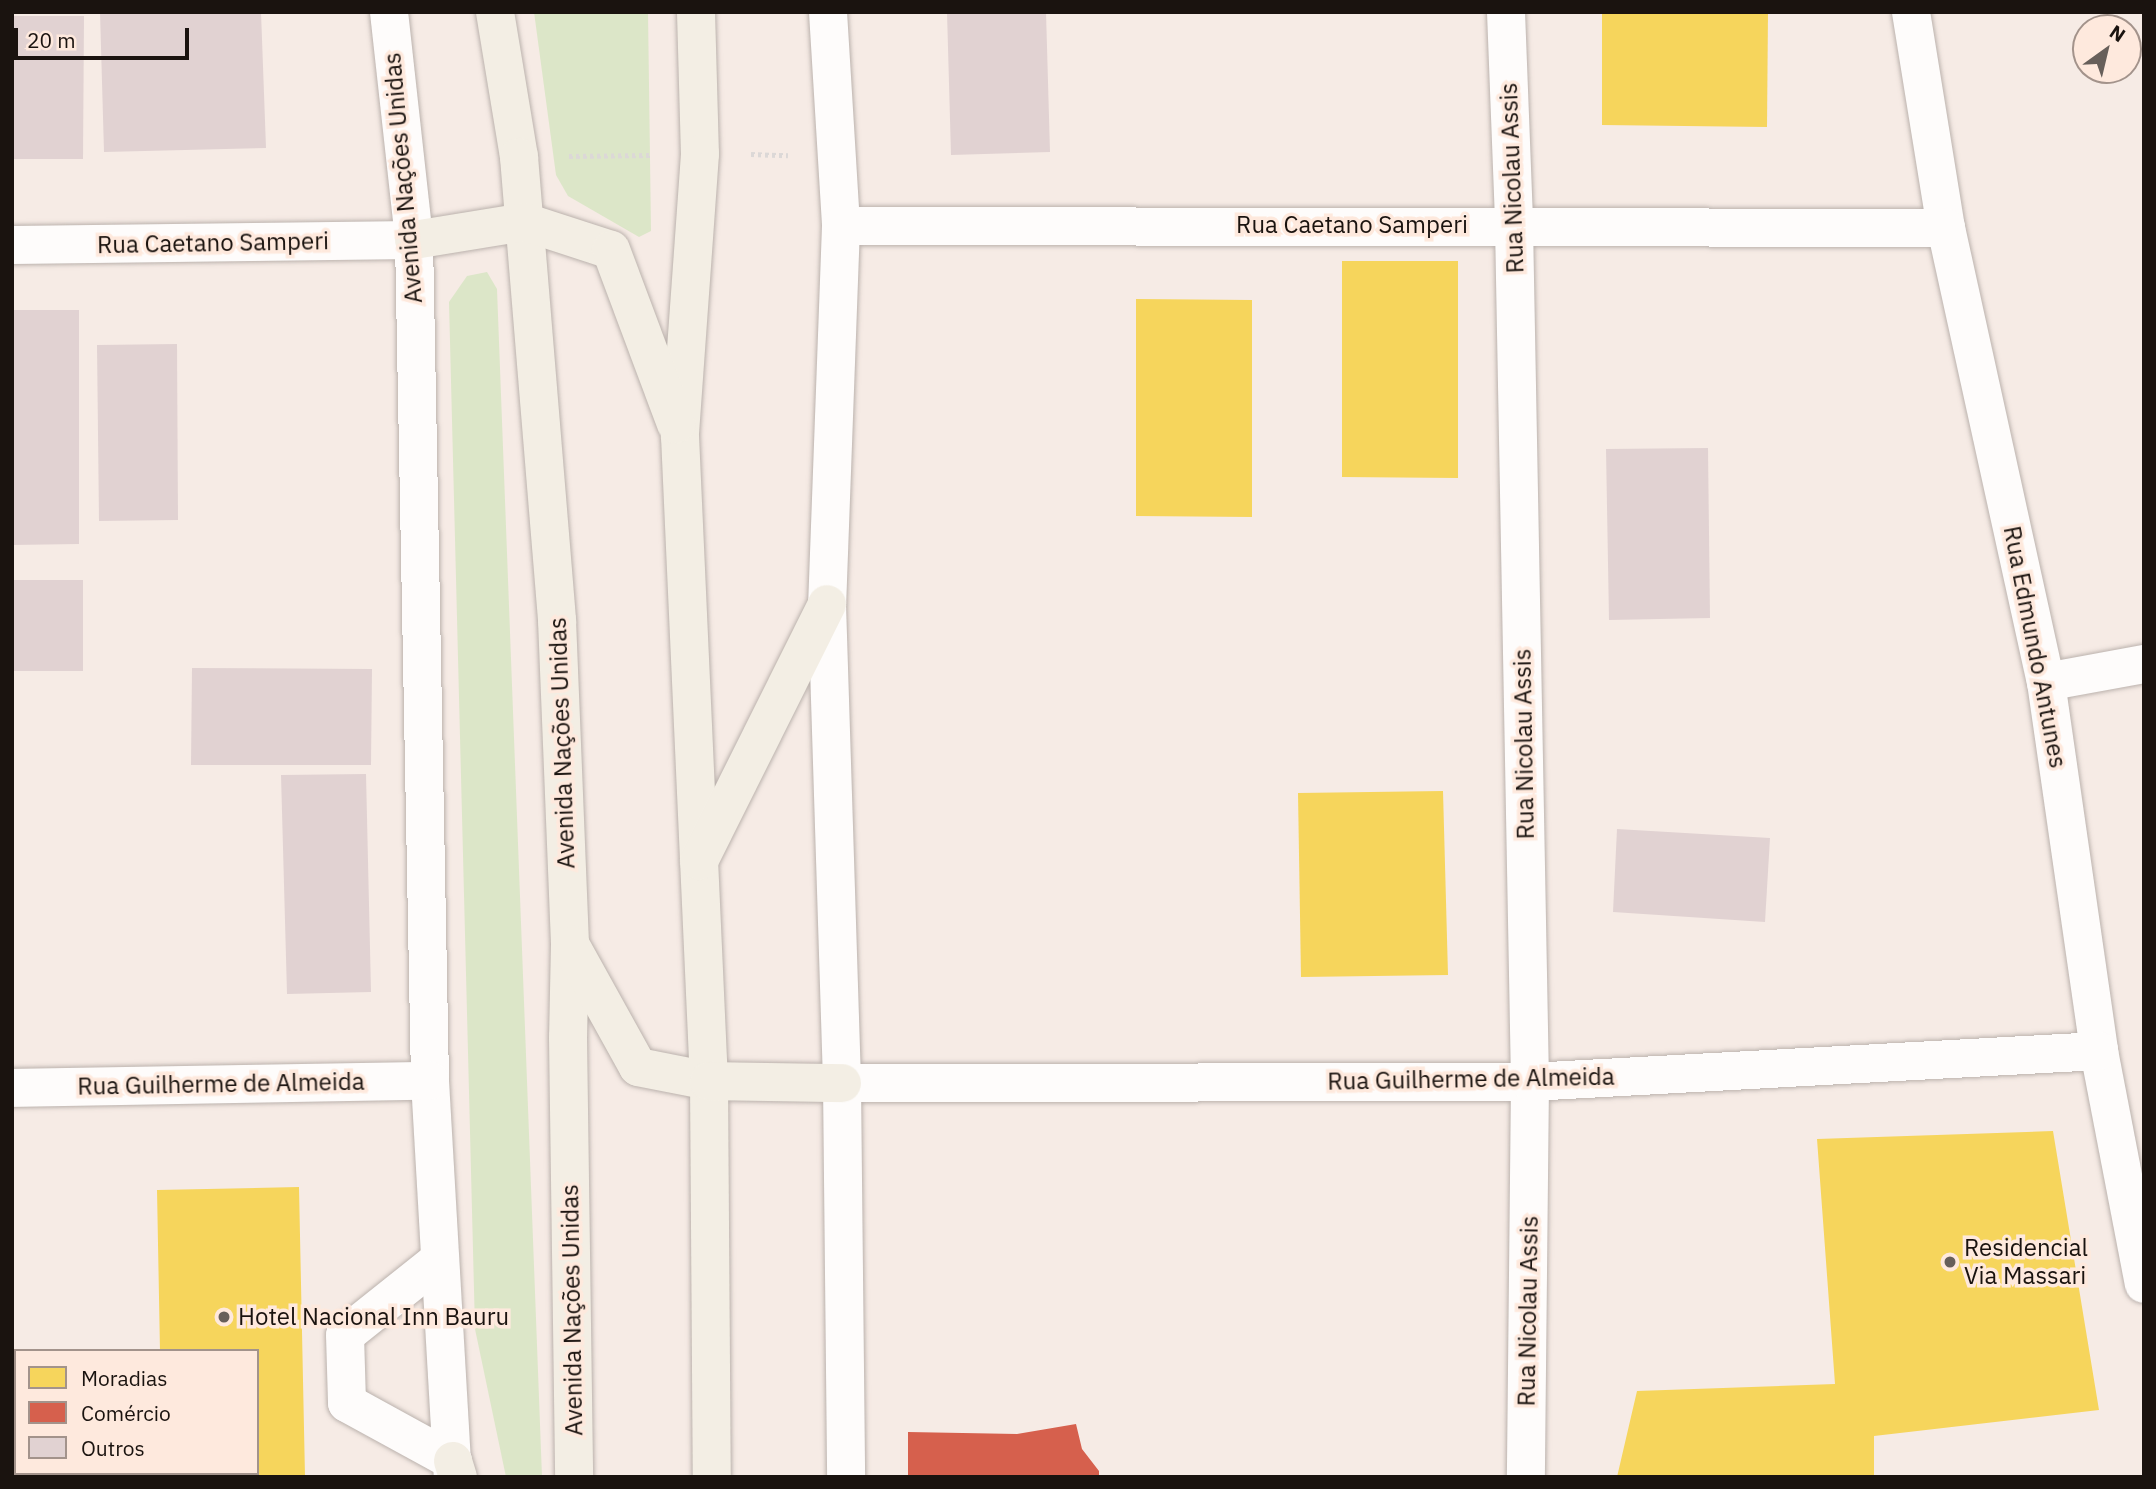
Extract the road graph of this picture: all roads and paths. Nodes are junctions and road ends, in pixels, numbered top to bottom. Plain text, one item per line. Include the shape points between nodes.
1 (389, 12) edge
2 (495, 12) edge
3 (696, 12) edge
4 (828, 12) edge
5 (1506, 12) edge
6 (1911, 12) edge
7 (700, 154) junction
8 (838, 155) junction
9 (519, 157) junction
10 (525, 222) junction
11 (1514, 225) junction
12 (841, 226) junction
13 (1946, 228) junction
14 (414, 240) junction
15 (12, 245) edge
16 (680, 436) junction
17 (827, 604) junction
18 (2144, 664) edge
19 (2046, 682) junction
20 (698, 863) junction
21 (570, 944) junction
22 (2099, 1051) junction
23 (430, 1081) junction
24 (709, 1081) junction
25 (1530, 1082) junction
26 (842, 1083) junction
27 (12, 1087) edge
28 (439, 1260) junction
29 (2144, 1284) edge
30 (455, 1472) edge
31 (574, 1477) edge
32 (712, 1477) edge
33 (846, 1477) edge
34 (1526, 1477) edge

1 - 14 street, Avenida Nações Unidas
2 - 9 main road, Avenida Nações Unidas
3 - 7 main road
4 - 8 street
5 - 11 street, Rua Nicolau Assis
6 - 13 street, Rua Edmundo Antunes
7 - 8 path
7 - 9 path
7 - 16 main road
8 - 12 street
9 - 10 main road, Avenida Nações Unidas
10 - 14 main road
10 - 16 main road via 611,250
10 - 21 main road, Avenida Nações Unidas via 558,620
11 - 12 street, Rua Caetano Samperi
11 - 13 street, Rua Caetano Samperi
11 - 25 street, Rua Nicolau Assis
12 - 17 street
13 - 19 street, Rua Edmundo Antunes
14 - 15 street, Rua Caetano Samperi
14 - 23 street, Avenida Nações Unidas
16 - 20 main road
17 - 20 main road
17 - 26 street
18 - 19 street
19 - 22 street, Rua Edmundo Antunes
20 - 24 main road
21 - 24 main road via 638,1067
21 - 31 main road, Avenida Nações Unidas
22 - 25 street, Rua Guilherme de Almeida
22 - 29 street, Rua Edmundo Antunes
23 - 27 street, Rua Guilherme de Almeida
23 - 28 street, Avenida Nações Unidas
24 - 26 main road
24 - 32 main road
25 - 26 street, Rua Guilherme de Almeida
25 - 34 street, Rua Nicolau Assis
26 - 33 street
28 - 30 street, Avenida Nações Unidas
28 - 30 street via 345,1335 347,1402

